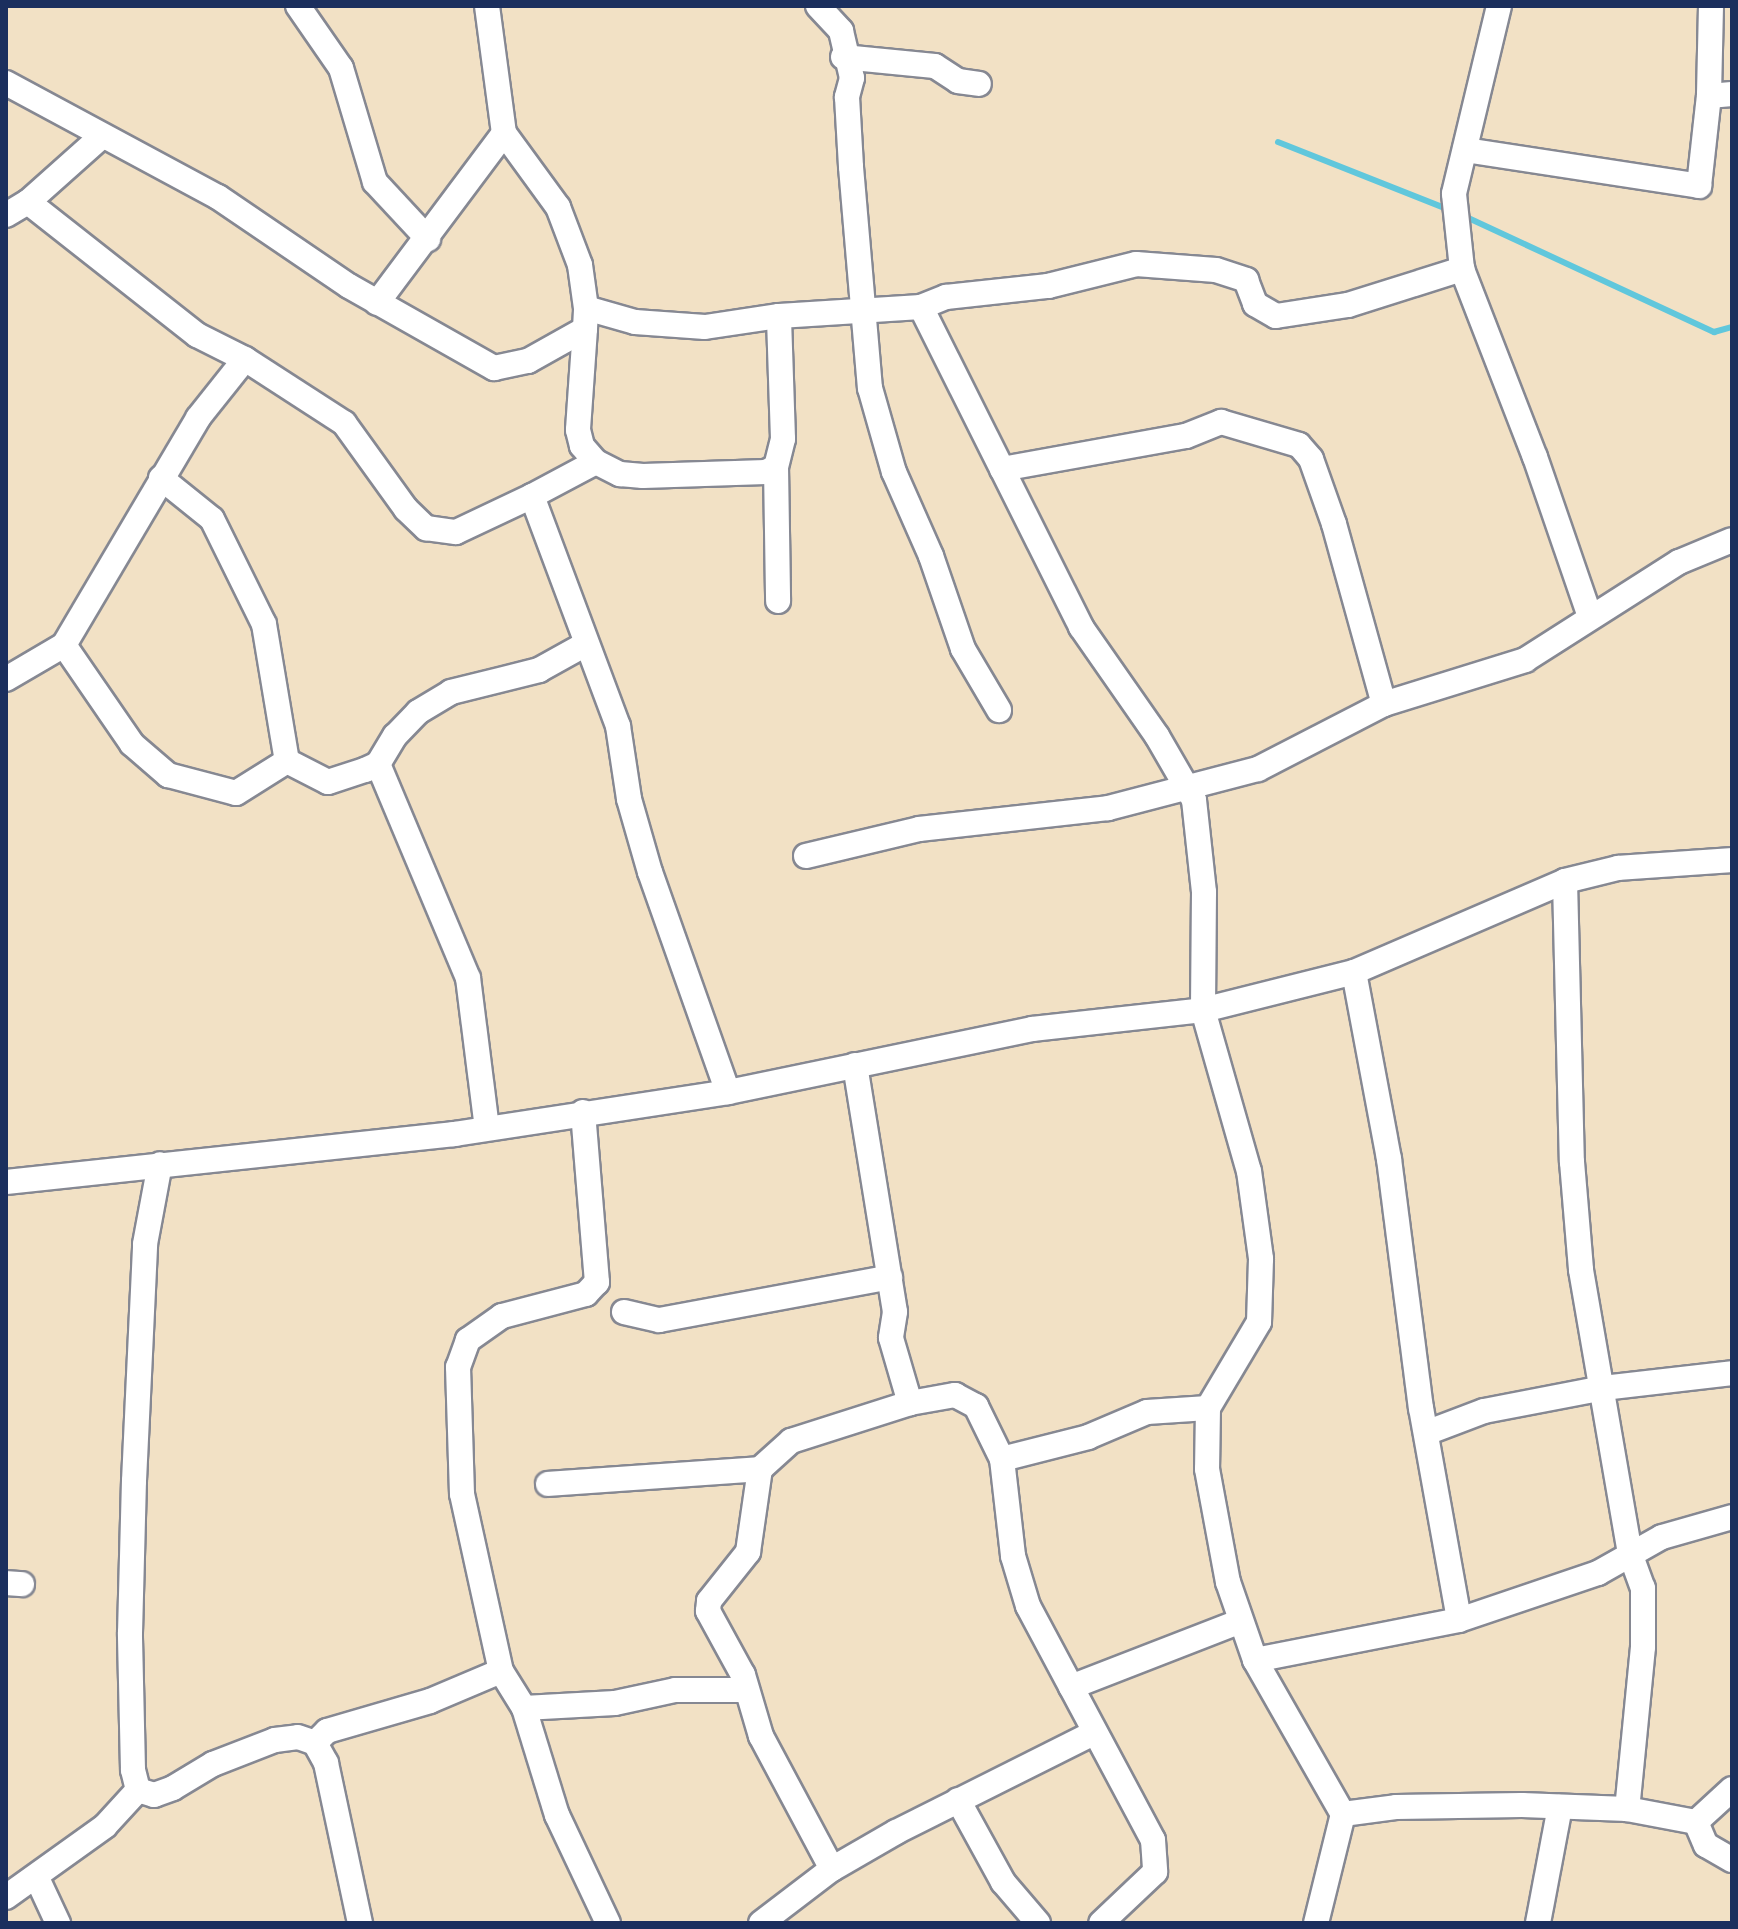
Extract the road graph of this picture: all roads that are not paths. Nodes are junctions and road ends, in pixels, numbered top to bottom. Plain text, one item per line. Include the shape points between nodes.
1 (298, 6) edge
2 (487, 6) edge
3 (818, 6) edge
4 (1499, 6) edge
5 (1711, 6) edge
6 (843, 57) junction
7 (6, 83) edge
8 (979, 84) dead end
9 (1720, 95) edge
10 (504, 133) junction
11 (101, 137) junction
12 (1465, 150) junction
13 (28, 202) junction
14 (6, 215) edge
15 (428, 239) junction
16 (1462, 269) junction
17 (377, 303) junction
18 (921, 307) junction
19 (863, 311) junction
20 (779, 316) junction
21 (586, 318) junction
22 (245, 359) junction
23 (596, 462) junction
24 (776, 467) junction
25 (1002, 469) junction
26 (161, 478) junction
27 (532, 496) junction
28 (1732, 540) edge
29 (778, 601) dead end
30 (1590, 617) junction
31 (64, 645) junction
32 (584, 645) junction
33 (6, 679) edge
34 (1384, 704) junction
35 (999, 710) dead end
36 (287, 761) junction
37 (378, 764) junction
38 (1183, 785) junction
39 (806, 856) dead end
40 (1732, 860) edge
41 (1565, 881) junction
42 (1354, 972) junction
43 (1203, 1010) junction
44 (855, 1065) junction
45 (728, 1092) junction
46 (583, 1112) junction
47 (487, 1128) junction
48 (160, 1164) junction
49 (6, 1182) edge
50 (890, 1277) junction
51 (624, 1312) dead end
52 (1732, 1373) edge
53 (1603, 1388) junction
54 (910, 1403) junction
55 (1208, 1408) junction
56 (1426, 1433) junction
57 (1002, 1459) junction
58 (760, 1469) junction
59 (548, 1484) dead end
60 (1732, 1517) edge
61 (1630, 1553) junction
62 (1459, 1620) junction
63 (1241, 1621) junction
64 (1255, 1660) junction
65 (501, 1671) junction
66 (1071, 1687) junction
67 (744, 1690) junction
68 (524, 1708) junction
69 (1092, 1734) junction
70 (315, 1743) junction
71 (1732, 1789) edge
72 (138, 1790) junction
73 (958, 1800) junction
74 (1560, 1807) junction
75 (1627, 1809) junction
76 (1343, 1814) junction
77 (1696, 1822) junction
78 (1732, 1860) edge
79 (832, 1869) junction
80 (37, 1878) junction
81 (6, 1897) edge
82 (58, 1923) edge
83 (360, 1923) edge
84 (608, 1923) edge
85 (761, 1923) edge
86 (1038, 1923) edge
87 (1101, 1923) edge
88 (1316, 1923) edge
89 (1538, 1923) edge

1 - 15 street via 341,68 375,182
2 - 10 street
3 - 6 street via 841,31
4 - 12 street
5 - 9 street
6 - 8 street via 935,66 958,81
6 - 19 street via 852,78 847,97
7 - 11 street
9 - 12 street via 1699,186
10 - 15 street
10 - 21 street via 558,207 580,265
11 - 13 street
11 - 17 street via 218,197
12 - 16 street via 1454,194
13 - 14 street
13 - 22 street via 197,335
15 - 17 street
16 - 18 street via 1348,305 1276,316 1255,304 1246,280 1216,270 1136,264 1048,286 946,297
16 - 30 street
17 - 21 street via 494,368 528,361
18 - 19 street
18 - 25 street
19 - 20 street
19 - 35 street via 870,388 894,472 963,649
20 - 21 street via 705,327
20 - 24 street via 783,439
21 - 23 street via 578,430
22 - 26 street via 198,418
22 - 27 street via 344,423 406,509 426,528 456,532
23 - 24 street via 620,474 643,476
23 - 27 street
24 - 29 street
25 - 34 street via 1186,436 1221,422 1299,445 1311,459 1334,524
25 - 38 street via 1081,627 1157,736
26 - 31 street
26 - 36 street via 212,519 264,624
27 - 32 street
28 - 30 street via 1679,562
30 - 34 street via 1525,660
31 - 33 street
31 - 36 street via 132,744 168,775 236,793
32 - 37 street via 539,670 451,692 418,712
32 - 45 street via 618,726 629,799 650,872
34 - 38 street via 1258,769
36 - 37 street via 328,782
37 - 47 street via 468,978
38 - 39 street via 1108,808 919,829
38 - 43 street via 1194,800 1204,892
40 - 41 street via 1618,868
41 - 42 street
41 - 53 street via 1572,1162 1581,1270
42 - 43 street
42 - 56 street via 1389,1159
43 - 44 street via 1032,1029
43 - 55 street via 1249,1171 1261,1259 1259,1322
44 - 45 street
44 - 50 street
45 - 46 street
46 - 47 street
46 - 65 street via 597,1249 593,1291 502,1316 468,1340 458,1367 462,1494
47 - 48 street
48 - 49 street
48 - 72 street via 145,1244 134,1481 130,1633
50 - 51 street via 659,1320
50 - 54 street via 895,1312 891,1338
52 - 53 street
53 - 56 street via 1484,1411
53 - 61 street
54 - 57 street via 955,1395 968,1398
54 - 58 street via 791,1441
55 - 57 street via 1147,1412 1088,1437
55 - 63 street via 1214,1519
56 - 62 street
57 - 66 street via 1017,1569 1028,1606
58 - 59 street
58 - 67 street via 748,1552 709,1601 708,1611 733,1651
60 - 61 street via 1662,1537
61 - 62 street via 1598,1573
61 - 75 street via 1643,1588 1643,1647
62 - 64 street
63 - 64 street
63 - 66 street
64 - 76 street
65 - 68 street
65 - 70 street via 430,1701 327,1731
66 - 69 street
67 - 68 street via 675,1690 615,1703
67 - 79 street via 761,1736
68 - 84 street via 557,1815
69 - 73 street
69 - 87 street via 1144,1821 1157,1857 1155,1872 1138,1894
70 - 72 street via 298,1737 275,1740 154,1795
70 - 83 street via 326,1763
71 - 77 street
72 - 80 street via 105,1826
73 - 79 street
73 - 86 street via 1003,1882
74 - 75 street
74 - 76 street via 1396,1807
74 - 89 street
75 - 77 street
76 - 88 street
77 - 78 street via 1706,1845
79 - 85 street
80 - 81 street
80 - 82 street

